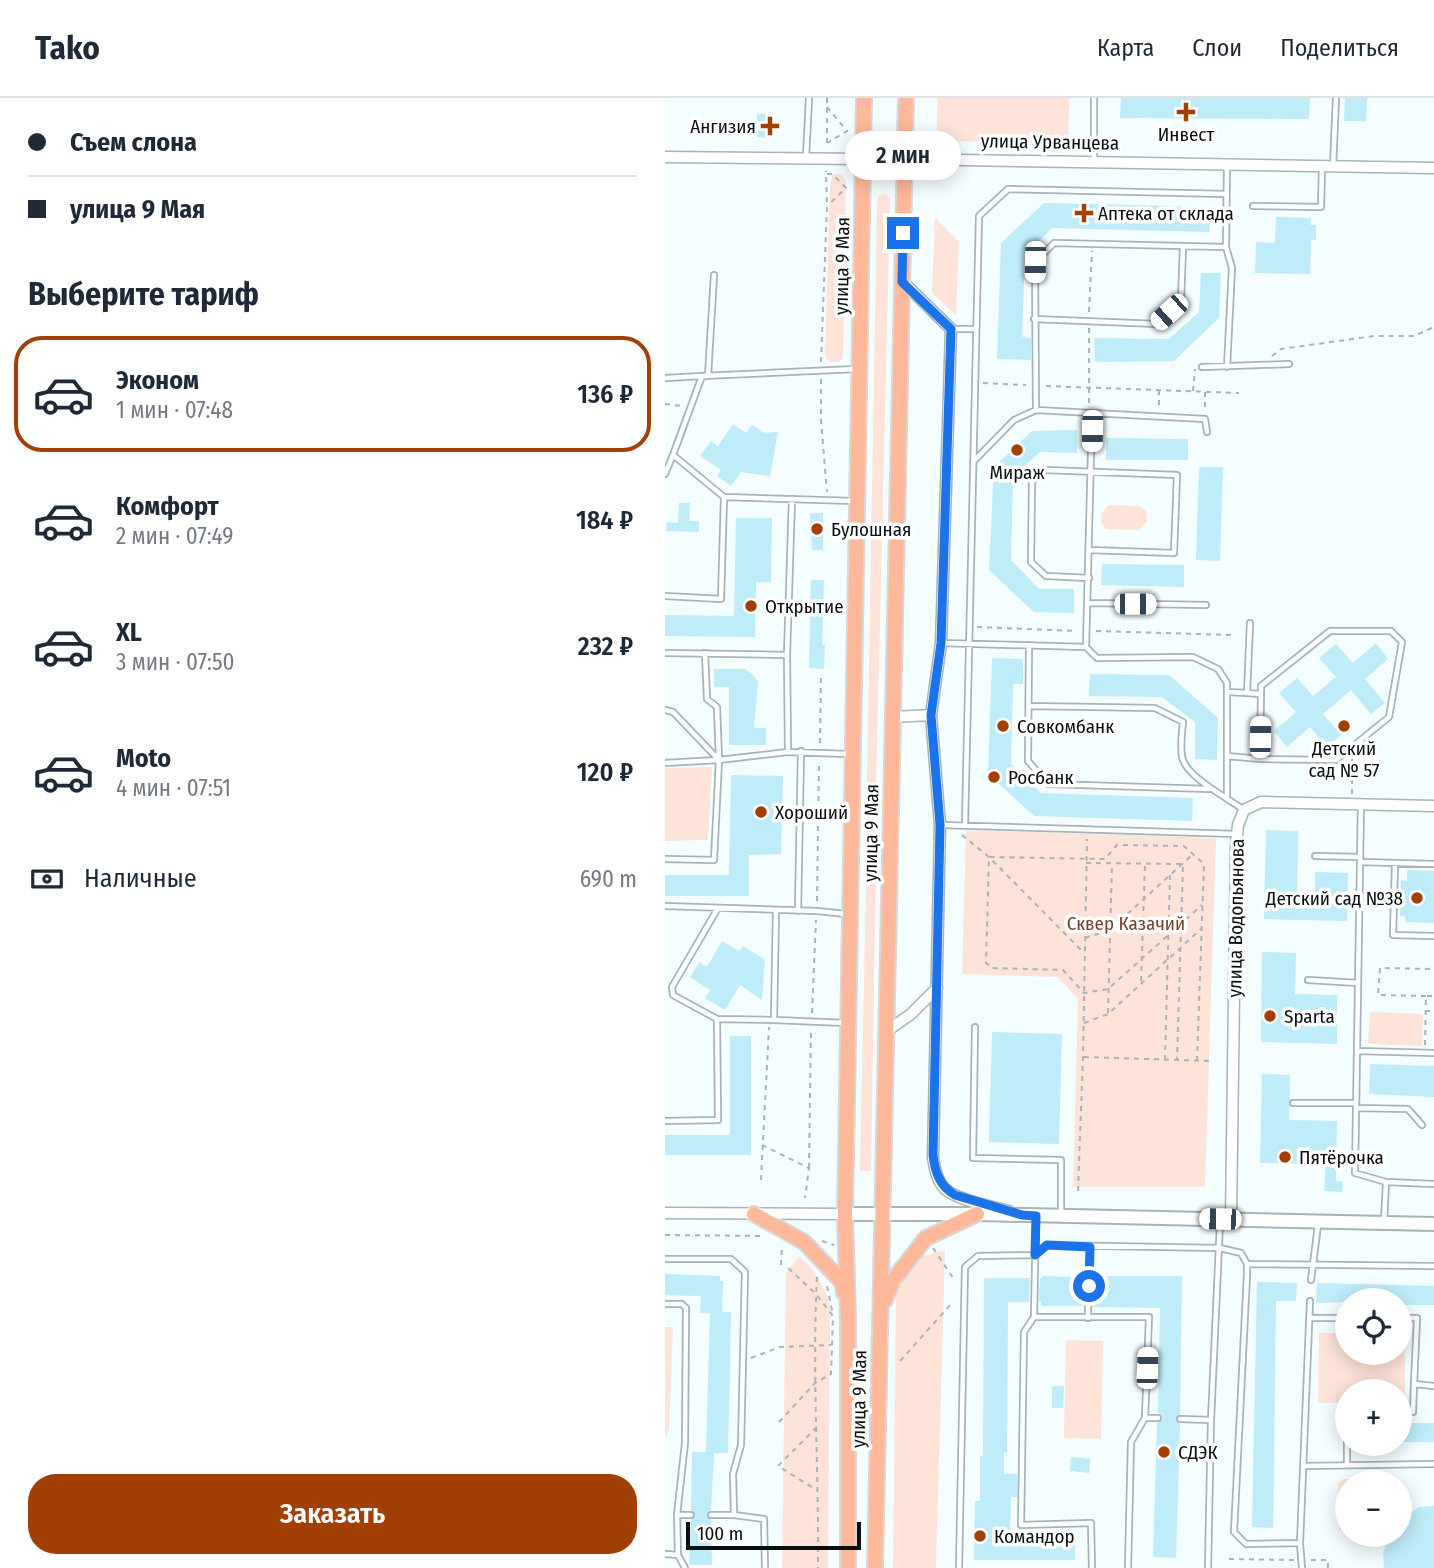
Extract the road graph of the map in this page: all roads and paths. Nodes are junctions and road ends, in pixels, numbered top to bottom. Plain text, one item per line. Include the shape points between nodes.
1 (809, 98) edge
2 (827, 98) edge
3 (864, 98) edge
4 (907, 98) edge
5 (1094, 98) edge
6 (1336, 98) edge
7 (827, 107) junction
8 (827, 143) junction
9 (827, 147) dead end
10 (665, 156) edge
11 (806, 159) junction
12 (863, 159) junction
13 (906, 159) junction
14 (1094, 162) junction
15 (1227, 165) junction
16 (1322, 167) junction
17 (1333, 167) junction
18 (1434, 168) edge
19 (1226, 194) junction
20 (827, 206) junction
21 (1253, 206) dead end
22 (1183, 247) junction
23 (1226, 247) junction
24 (714, 275) dead end
25 (902, 282) junction
26 (1034, 319) junction
27 (1434, 327) edge
28 (951, 329) junction
29 (976, 329) junction
30 (1289, 364) dead end
31 (1227, 367) junction
32 (1261, 367) junction
33 (1202, 368) joint
34 (859, 369) junction
35 (821, 370) junction
36 (705, 376) junction
37 (665, 378) edge
38 (975, 382) junction
39 (1037, 386) junction
40 (1159, 390) junction
41 (1193, 392) junction
42 (1205, 393) junction
43 (1239, 393) dead end
44 (665, 404) edge
45 (681, 406) dead end
46 (1036, 410) junction
47 (1092, 414) junction
48 (1159, 416) junction
49 (1205, 419) junction
50 (1207, 432) dead end
51 (673, 455) junction
52 (973, 461) junction
53 (1091, 471) junction
54 (665, 474) edge
55 (724, 498) junction
56 (792, 499) junction
57 (827, 500) junction
58 (856, 501) junction
59 (1089, 550) junction
60 (1089, 578) junction
61 (665, 596) edge
62 (1088, 603) junction
63 (1206, 605) dead end
64 (1250, 623) dead end
65 (969, 627) junction
66 (1087, 631) junction
67 (1232, 635) dead end
68 (941, 643) junction
69 (969, 644) junction
70 (1029, 645) junction
71 (1087, 647) junction
72 (665, 653) edge
73 (705, 653) junction
74 (787, 654) junction
75 (821, 675) dead end
76 (1227, 692) junction
77 (1247, 693) junction
78 (1261, 694) junction
79 (1029, 706) junction
80 (665, 710) edge
81 (931, 715) junction
82 (893, 718) junction
83 (801, 751) junction
84 (1348, 751) junction
85 (788, 752) junction
86 (820, 753) junction
87 (852, 754) junction
88 (1227, 756) junction
89 (1260, 759) junction
90 (719, 760) junction
91 (665, 763) edge
92 (1209, 789) junction
93 (1352, 792) dead end
94 (1227, 797) junction
95 (1361, 803) junction
96 (1434, 806) edge
97 (1244, 810) junction
98 (963, 824) junction
99 (940, 825) junction
100 (1088, 829) junction
101 (1237, 834) junction
102 (1193, 854) junction
103 (1315, 856) dead end
104 (989, 857) junction
105 (665, 859) edge
106 (1360, 860) junction
107 (1086, 861) junction
108 (1112, 862) junction
109 (1145, 863) junction
110 (1183, 864) junction
111 (1395, 864) junction
112 (1434, 864) edge
113 (1170, 875) junction
114 (1144, 900) junction
115 (1202, 905) junction
116 (665, 906) edge
117 (718, 908) junction
118 (776, 911) junction
119 (798, 911) junction
120 (817, 911) junction
121 (849, 915) junction
122 (1181, 924) junction
123 (1202, 928) junction
124 (1110, 930) junction
125 (1169, 935) junction
126 (1434, 936) edge
127 (1084, 939) junction
128 (1181, 947) junction
129 (1083, 952) junction
130 (1142, 959) junction
131 (1168, 959) junction
132 (1434, 968) edge
133 (1308, 980) dead end
134 (1358, 983) junction
135 (1141, 984) junction
136 (937, 988) junction
137 (1108, 989) junction
138 (1084, 993) junction
139 (1426, 996) junction
140 (1434, 996) edge
141 (1434, 1010) edge
142 (1425, 1011) junction
143 (1108, 1014) junction
144 (717, 1019) junction
145 (772, 1020) junction
146 (811, 1021) junction
147 (848, 1023) junction
148 (1083, 1023) junction
149 (975, 1027) dead end
150 (887, 1031) junction
151 (1357, 1051) junction
152 (1425, 1053) junction
153 (1434, 1053) edge
154 (1083, 1057) junction
155 (1165, 1060) junction
156 (1177, 1060) junction
157 (1197, 1061) junction
158 (1211, 1061) dead end
159 (1293, 1103) dead end
160 (1356, 1105) junction
161 (665, 1121) edge
162 (1422, 1125) dead end
163 (762, 1145) junction
164 (809, 1168) junction
165 (761, 1180) dead end
166 (1386, 1182) junction
167 (1434, 1184) edge
168 (1078, 1191) dead end
169 (805, 1198) dead end
170 (665, 1213) edge
171 (754, 1214) junction
172 (845, 1214) junction
173 (884, 1214) junction
174 (977, 1214) junction
175 (1022, 1215) junction
176 (1036, 1216) junction
177 (1061, 1216) junction
178 (1226, 1219) junction
179 (1319, 1221) junction
180 (1384, 1223) junction
181 (1434, 1224) edge
182 (665, 1235) edge
183 (769, 1236) dead end
184 (782, 1240) dead end
185 (932, 1246) dead end
186 (1090, 1247) junction
187 (1220, 1248) junction
188 (1035, 1255) junction
189 (665, 1259) edge
190 (1247, 1264) junction
191 (781, 1265) dead end
192 (786, 1266) dead end
193 (1312, 1266) junction
194 (1434, 1266) edge
195 (818, 1269) dead end
196 (953, 1278) dead end
197 (1311, 1280) dead end
198 (827, 1285) dead end
199 (1089, 1286) dead end
200 (816, 1294) junction
201 (1310, 1301) dead end
202 (952, 1303) dead end
203 (665, 1304) edge
204 (1088, 1306) dead end
205 (881, 1311) junction
206 (833, 1316) junction
207 (1034, 1317) junction
208 (1088, 1318) junction
209 (1309, 1318) junction
210 (1335, 1318) edge
211 (1412, 1318) edge
212 (848, 1320) junction
213 (832, 1345) junction
214 (816, 1346) junction
215 (743, 1362) junction
216 (900, 1362) dead end
217 (815, 1383) junction
218 (1414, 1384) junction
219 (1434, 1386) edge
220 (1412, 1412) edge
221 (1145, 1418) junction
222 (1158, 1418) dead end
223 (1180, 1419) dead end
224 (1211, 1420) junction
225 (779, 1422) dead end
226 (817, 1427) junction
227 (1347, 1456) edge
228 (1347, 1464) junction
229 (1434, 1464) edge
230 (1304, 1466) junction
231 (819, 1492) junction
232 (677, 1515) junction
233 (691, 1515) dead end
234 (711, 1515) dead end
235 (734, 1515) junction
236 (1300, 1543) junction
237 (665, 1554) edge
238 (678, 1555) junction
239 (1229, 1559) dead end
240 (1302, 1560) junction
241 (685, 1568) edge
242 (765, 1568) edge
243 (818, 1568) edge
244 (848, 1568) edge
245 (875, 1568) edge
246 (959, 1568) edge
247 (1092, 1568) edge
248 (1128, 1568) edge
249 (1208, 1568) edge
250 (1302, 1568) edge
251 (1328, 1568) edge

1 - 11 lane
2 - 7 path
3 - 12 main road, улица 9 Мая
4 - 13 main road, улица 9 Мая
5 - 14 lane
6 - 17 lane
7 - 8 path
7 - 8 path via 847,131
8 - 9 path
10 - 11 street, улица Урванцева
11 - 12 street, улица Урванцева
12 - 13 main road, улица Урванцева
12 - 34 main road, улица 9 Мая
13 - 14 street, улица Урванцева
13 - 25 main road, улица 9 Мая
14 - 15 street, улица Урванцева
15 - 16 street, улица Урванцева
15 - 19 lane
16 - 17 street, улица Урванцева
16 - 21 lane via 1321,207
17 - 18 street, улица Урванцева
19 - 23 lane
19 - 29 lane via 1008,189 979,216
20 - 20 path via 826,173 846,188
20 - 35 path
22 - 23 lane
22 - 26 lane via 1181,301 1157,324
22 - 26 lane via 1054,243 1035,262
23 - 31 lane via 1232,268
24 - 36 lane
25 - 28 street
25 - 82 main road, улица 9 Мая
26 - 39 lane
27 - 32 path via 1414,336 1374,336 1281,349
28 - 29 lane
28 - 68 street
29 - 38 lane
30 - 32 lane
31 - 32 lane
31 - 33 lane
33 - 41 path via 1193,370
34 - 35 lane
34 - 58 main road, улица 9 Мая
35 - 36 lane
35 - 57 path
36 - 37 lane
36 - 51 lane
38 - 39 path
38 - 52 lane
39 - 40 path
39 - 46 lane
40 - 41 path
40 - 48 path
41 - 42 path
42 - 43 path
42 - 49 path
44 - 45 path
46 - 47 lane
46 - 52 lane via 1014,420
47 - 48 lane
47 - 53 lane
48 - 49 lane
49 - 50 lane
51 - 54 lane
51 - 55 lane
52 - 65 lane
53 - 59 lane
53 - 59 lane via 1177,475 1174,553
53 - 60 lane via 1045,470 1032,482 1031,562 1046,576
55 - 56 lane
55 - 61 lane via 721,599
56 - 57 lane
56 - 74 lane
57 - 58 lane
58 - 87 main road, улица 9 Мая
59 - 60 lane
60 - 62 lane
62 - 63 lane
62 - 66 lane
64 - 77 lane
65 - 66 path
65 - 69 lane
66 - 67 path
66 - 71 lane
68 - 69 lane
68 - 81 street
69 - 70 lane
69 - 98 lane
70 - 71 lane
70 - 79 lane
71 - 76 lane via 1097,658 1193,657 1218,669
72 - 73 lane
73 - 74 lane
73 - 90 lane via 707,699 717,706
74 - 85 lane
75 - 86 path
76 - 77 lane
76 - 88 lane
77 - 78 lane
78 - 84 lane via 1261,686 1330,631 1391,631 1402,642 1389,717
78 - 89 lane
79 - 92 lane via 1155,708 1183,722 1183,761
79 - 92 lane via 1028,761 1048,784
80 - 90 lane via 673,712
81 - 82 street
81 - 99 street
82 - 150 main road, улица 9 Мая
83 - 85 lane
83 - 86 lane
83 - 119 lane
84 - 89 lane via 1336,760
84 - 93 path
85 - 90 lane
86 - 87 lane
86 - 120 path
87 - 121 main road, улица 9 Мая
88 - 89 lane
88 - 94 lane
90 - 91 lane
90 - 105 lane via 714,860
92 - 94 lane
94 - 97 lane
95 - 96 street
95 - 97 street via 1261,802
95 - 106 lane
97 - 101 street, улица Водопьянова
98 - 99 lane
98 - 100 lane
98 - 104 path via 960,833
99 - 136 street
100 - 101 lane
100 - 107 path
101 - 178 street, улица Водопьянова
102 - 107 path via 1184,846 1117,845 1105,859
102 - 110 path
102 - 115 path via 1204,864
103 - 106 lane
104 - 107 path
104 - 129 path
104 - 138 path via 986,963 992,968 1063,970
106 - 111 lane
106 - 134 lane
107 - 108 path
107 - 127 path
108 - 109 path
108 - 124 path
109 - 110 path
109 - 114 path
110 - 113 path
110 - 122 path
111 - 112 lane
111 - 126 lane via 1393,935
113 - 114 path
113 - 125 path
114 - 124 path
114 - 130 path
115 - 122 path
115 - 123 path
116 - 117 lane
117 - 118 lane
117 - 144 lane via 672,987 674,995
118 - 119 lane
118 - 145 lane
119 - 120 lane
120 - 121 lane
120 - 146 path
121 - 147 main road, улица 9 Мая
122 - 125 path
122 - 128 path
123 - 128 path
123 - 157 path
124 - 127 path
124 - 137 path
125 - 130 path
125 - 131 path
127 - 129 path
128 - 131 path
128 - 156 path
129 - 138 path
130 - 135 path
130 - 137 path
131 - 135 path
131 - 155 path
132 - 139 path via 1380,968 1378,995
133 - 134 lane
134 - 151 lane
135 - 143 path
136 - 150 street
136 - 175 street via 935,1170 945,1189 955,1195
137 - 138 path
137 - 143 path
138 - 148 path
139 - 140 path
139 - 142 path
141 - 142 path
142 - 152 path
143 - 148 path
144 - 145 lane
144 - 161 lane via 718,1120
145 - 146 lane
145 - 163 path
146 - 147 lane
146 - 164 path
147 - 172 main road, улица 9 Мая
148 - 154 path
149 - 177 lane via 973,1158 1061,1160
150 - 173 main road, улица 9 Мая
151 - 152 lane
151 - 160 lane
152 - 153 lane
154 - 155 path
154 - 168 path
155 - 156 path
156 - 157 path
157 - 158 path
159 - 160 lane
160 - 162 lane via 1408,1109
160 - 166 lane via 1355,1173
163 - 164 path
163 - 165 path
164 - 169 path
166 - 167 lane
166 - 180 lane
170 - 171 street
171 - 172 street
171 - 212 main road via 804,1242 843,1283
172 - 173 street
172 - 212 main road, улица 9 Мая
173 - 174 street
173 - 205 main road, улица 9 Мая
174 - 175 street
174 - 205 main road via 926,1238 893,1280
175 - 176 street
176 - 177 street
176 - 188 lane
177 - 178 street
178 - 179 street
178 - 187 lane
179 - 180 street
179 - 193 lane
180 - 181 street
182 - 183 path
184 - 191 path
185 - 196 path
186 - 187 lane
186 - 188 lane via 1047,1245
186 - 199 lane
187 - 190 lane via 1241,1253
187 - 224 lane
188 - 207 lane
188 - 246 lane via 978,1256 965,1267
189 - 215 lane via 731,1259 745,1272
190 - 193 lane
190 - 236 lane via 1234,1532 1245,1544
192 - 200 path
193 - 194 lane
193 - 197 lane
195 - 200 path
198 - 206 path
200 - 206 path
200 - 214 path
201 - 209 lane
202 - 216 path
203 - 232 lane via 686,1308 685,1443
204 - 208 lane
205 - 245 main road, улица 9 Мая
206 - 213 path
207 - 208 lane
207 - 247 lane via 1024,1332 1021,1525 1091,1523
208 - 221 lane via 1149,1317
209 - 210 lane
209 - 230 lane
211 - 218 lane via 1417,1318
212 - 244 main road, улица 9 Мая
213 - 214 path
213 - 217 path via 831,1374
214 - 215 path via 780,1347
214 - 217 path
215 - 235 lane
217 - 225 path
217 - 226 path
218 - 219 lane
218 - 220 lane
221 - 222 lane
221 - 248 lane via 1131,1442
223 - 224 lane
224 - 249 lane
226 - 231 path
226 - 231 path via 778,1466
227 - 228 lane
228 - 229 lane
228 - 230 lane
230 - 236 lane
231 - 243 path
232 - 233 lane
232 - 238 lane
234 - 235 lane
235 - 242 lane via 764,1519
236 - 240 lane
237 - 238 lane
238 - 241 lane
239 - 240 path
240 - 250 lane
240 - 251 path via 1328,1560

